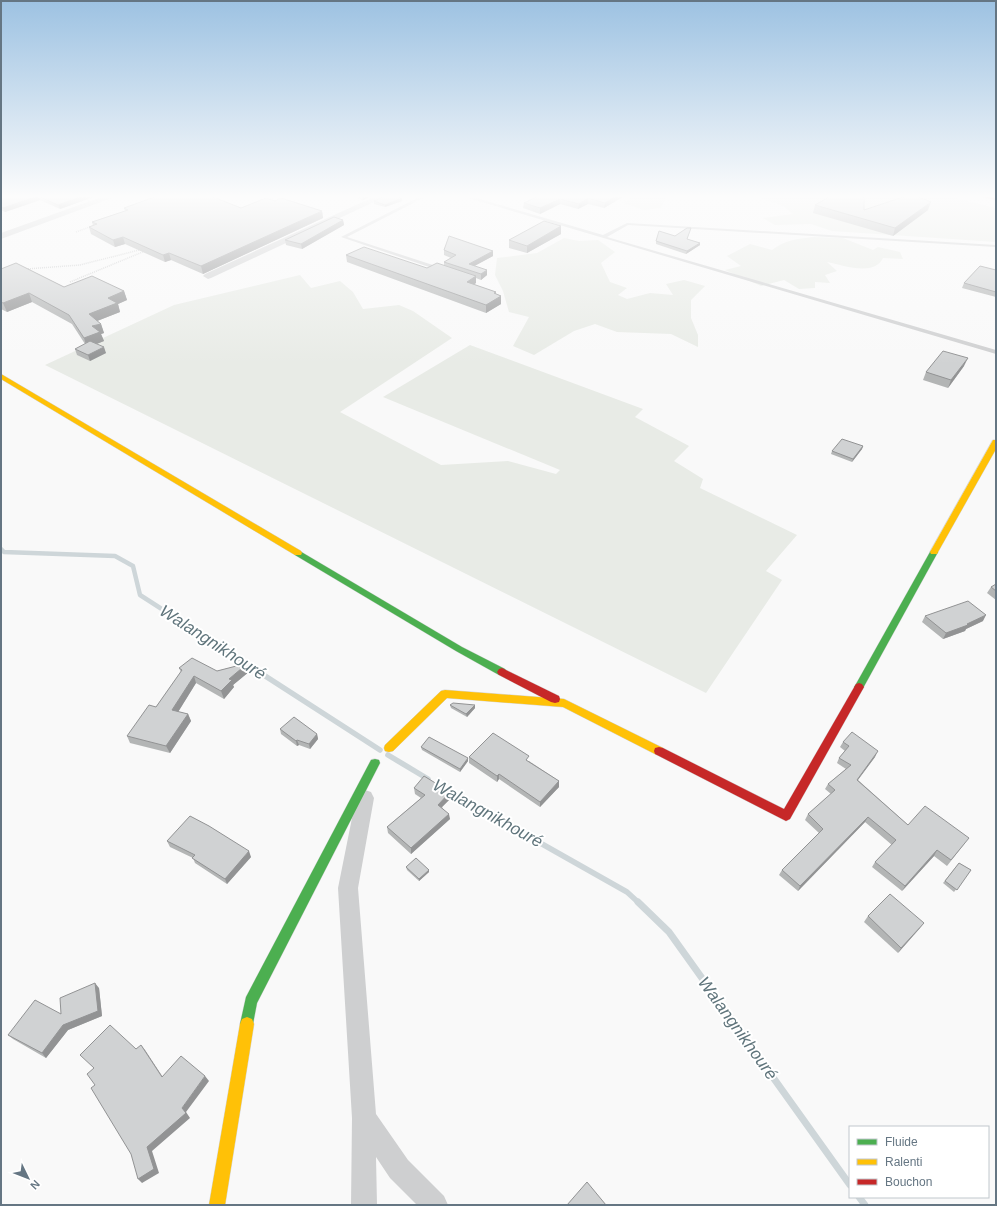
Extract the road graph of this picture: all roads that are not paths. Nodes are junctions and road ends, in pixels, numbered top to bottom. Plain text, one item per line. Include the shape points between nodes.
1 (262, 251) edge
2 (386, 251) edge
3 (651, 251) edge
4 (448, 272) edge
5 (208, 276) dead end
6 (996, 352) edge
7 (1, 376) edge
8 (996, 442) edge
9 (564, 703) junction
10 (382, 755) junction
11 (364, 1118) junction
12 (217, 1205) edge
13 (364, 1205) edge
14 (435, 1205) edge

1 - 5 street
2 - 4 lane
3 - 6 lane
7 - 9 street via 459,649
8 - 9 street via 786,816
9 - 10 street via 445,694
10 - 11 street via 363,804 348,888
10 - 12 street via 251,1002
11 - 13 street
11 - 14 street via 399,1169

